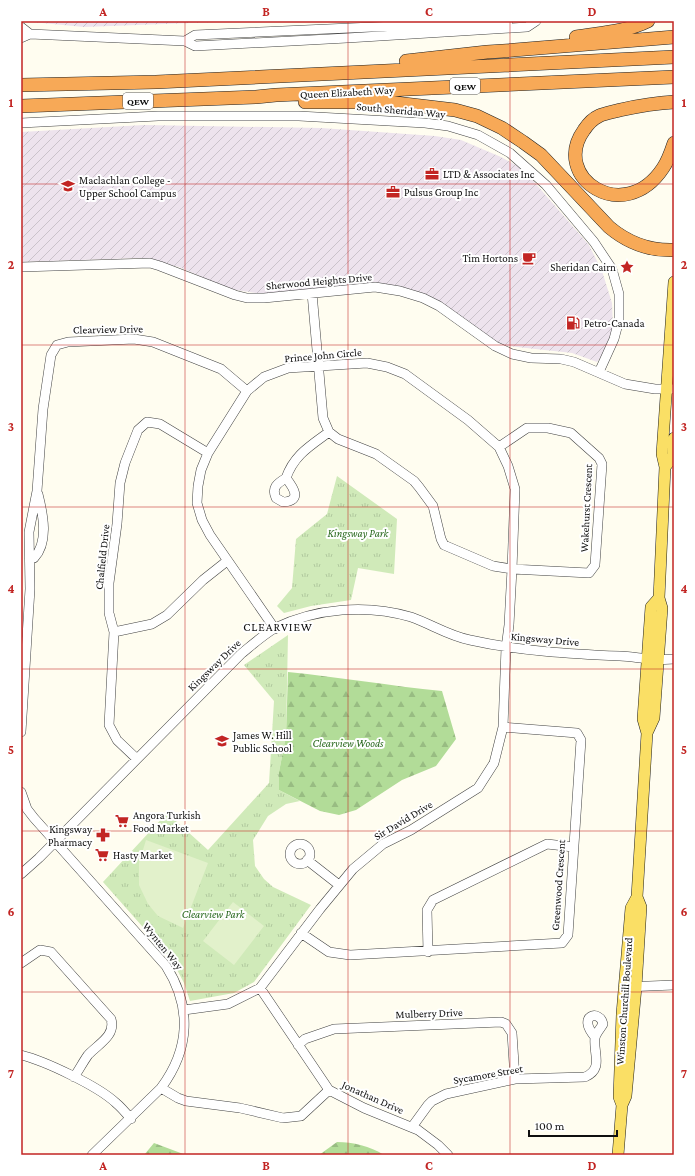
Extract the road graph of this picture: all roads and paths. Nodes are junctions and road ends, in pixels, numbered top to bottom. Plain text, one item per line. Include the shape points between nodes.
1 (508, 21) edge
2 (535, 21) edge
3 (648, 21) edge
4 (346, 25) edge
5 (21, 27) edge
6 (30, 34) junction
7 (674, 37) edge
8 (21, 38) edge
9 (347, 38) junction
10 (185, 41) junction
11 (487, 52) junction
12 (674, 57) edge
13 (330, 73) junction
14 (674, 76) edge
15 (21, 85) edge
16 (256, 97) junction
17 (674, 102) edge
18 (21, 106) edge
19 (21, 123) edge
20 (674, 143) edge
21 (674, 250) edge
22 (21, 267) edge
23 (674, 282) edge
24 (312, 293) junction
25 (318, 366) junction
26 (599, 372) junction
27 (670, 389) edge
28 (247, 391) junction
29 (329, 432) junction
30 (674, 438) edge
31 (499, 447) junction
32 (208, 453) junction
33 (665, 467) junction
34 (286, 478) dead end
35 (37, 491) junction
36 (25, 533) edge
37 (43, 534) junction
38 (30, 558) junction
39 (227, 561) junction
40 (512, 569) junction
41 (275, 629) junction
42 (114, 632) junction
43 (506, 648) junction
44 (653, 658) junction
45 (674, 659) edge
46 (503, 727) junction
47 (21, 732) edge
48 (137, 759) junction
49 (21, 792) edge
50 (56, 842) junction
51 (573, 847) junction
52 (307, 860) dead end
53 (21, 874) edge
54 (339, 885) junction
55 (637, 897) junction
56 (301, 933) junction
57 (428, 952) junction
58 (21, 963) edge
59 (674, 986) edge
60 (624, 987) junction
61 (636, 987) junction
62 (260, 988) junction
63 (184, 1010) junction
64 (595, 1036) dead end
65 (298, 1045) junction
66 (21, 1055) edge
67 (74, 1077) junction
68 (515, 1079) junction
69 (162, 1088) junction
70 (329, 1090) junction
71 (622, 1105) junction
72 (131, 1118) junction
73 (412, 1127) junction
74 (92, 1155) edge
75 (448, 1155) edge
76 (618, 1155) edge

1 - 4 street
2 - 9 street via 527,27
3 - 11 highway via 620,30 502,47
4 - 9 street
4 - 10 street via 195,35
5 - 6 street
6 - 8 street
6 - 10 street
7 - 11 highway
9 - 10 street via 195,46
11 - 13 highway via 351,67
12 - 13 highway, Queen Elizabeth Way / QEW
13 - 15 highway, Queen Elizabeth Way / QEW
14 - 16 highway, Queen Elizabeth Way / QEW
16 - 18 highway, Queen Elizabeth Way / QEW
16 - 21 highway via 277,102 388,102 455,110 477,116 502,128 541,155 621,237 646,248
17 - 20 highway via 643,105 599,116 589,123 581,134 576,144 575,159 580,173 596,189 611,195 630,194 645,188 656,177 666,163
19 - 26 street, South Sheridan Way via 158,116 298,116 425,123 448,126 478,135 510,153 546,185 594,242 612,269 619,294 619,320 614,339
22 - 24 street, Sherwood Heights Drive via 150,263 234,295 264,298
23 - 27 main road, Winston Churchill Boulevard
24 - 25 street
24 - 26 street, Sherwood Heights Drive via 375,287 400,291 439,306 495,346 512,354 531,358 561,359
25 - 28 street, Prince John Circle via 288,368 264,377
25 - 29 street via 323,418
25 - 31 street, Prince John Circle via 367,363 405,374 468,420
26 - 27 street, Sherwood Heights Drive via 625,384
27 - 33 main road, Winston Churchill Boulevard via 662,454
28 - 32 street, Prince John Circle
28 - 35 street, Clearview Drive via 221,368 153,342 134,339 68,342 57,345 51,355 43,409
29 - 34 street via 296,458
29 - 40 street via 338,439 376,454 414,481 433,506 440,539 444,545 493,566
30 - 33 main road, Winston Churchill Boulevard via 673,457
31 - 40 street, Prince John Circle via 515,489
31 - 40 street, Wakehurst Crescent via 527,428 548,428 571,433 599,458 602,464 595,565 589,573
32 - 39 street, Prince John Circle via 201,470 198,503 202,520
32 - 42 street, Chalfield Drive via 160,424 148,422 138,430 120,483 118,524 109,583 109,613
33 - 44 main road, Winston Churchill Boulevard via 659,598 662,608
35 - 36 street, Clearview Drive
35 - 37 street, Clearview Drive via 43,515
36 - 37 street
36 - 38 street, Clearview Drive
37 - 38 street, Clearview Drive via 39,553
38 - 47 street, Clearview Drive
39 - 41 street, Prince John Circle
39 - 42 street via 167,615 152,624
40 - 43 street, Prince John Circle
41 - 43 street, Kingsway Drive via 313,614 367,610 410,617 458,637
41 - 48 street, Kingsway Drive via 241,654
42 - 48 street, Chalfield Drive via 109,725 117,740
43 - 44 street, Kingsway Drive
43 - 46 street, Sir David Drive
44 - 45 street, Kingsway Drive
44 - 55 main road, Winston Churchill Boulevard via 654,718 646,733
46 - 51 street, Greenwood Crescent via 577,733 581,740
46 - 54 street, Sir David Drive via 494,763 478,788 383,844 353,868
48 - 50 street, Kingsway Drive
49 - 50 street via 27,809
50 - 53 street, Kingsway Drive
50 - 63 street, Wynten Way via 166,966 177,986
51 - 57 street via 547,844 434,900 427,910
51 - 57 street, Greenwood Crescent via 568,935 562,942
52 - 54 street
54 - 56 street, Sir David Drive
55 - 60 main road, Winston Churchill Boulevard via 630,908
55 - 61 main road, Winston Churchill Boulevard via 641,907
56 - 57 street, Greenwood Crescent via 329,952 350,955
56 - 62 street, Sir David Drive
58 - 67 street via 40,950 51,952 110,1019 110,1034 87,1057
59 - 61 street
60 - 61 street
60 - 71 main road, Winston Churchill Boulevard via 618,1097
61 - 71 main road, Winston Churchill Boulevard via 626,1096
62 - 63 street, Sir David Drive via 228,1004
62 - 65 street, Jonathan Drive
63 - 69 street, Wynten Way via 184,1033 180,1054
64 - 68 street, Sycamore Street via 596,1065 591,1075
65 - 68 street, Mulberry Drive via 305,1039 334,1029 501,1022 510,1028 512,1033
65 - 70 street, Jonathan Drive
66 - 67 street
67 - 72 street via 105,1094
68 - 73 street, Sycamore Street via 439,1097 428,1105
69 - 70 street via 186,1101 240,1108 283,1118 301,1116
69 - 72 street, Wynten Way
70 - 73 street, Jonathan Drive via 364,1108
71 - 76 main road, Winston Churchill Boulevard
72 - 74 street, Wynten Way
73 - 75 street, Jonathan Drive via 432,1139

